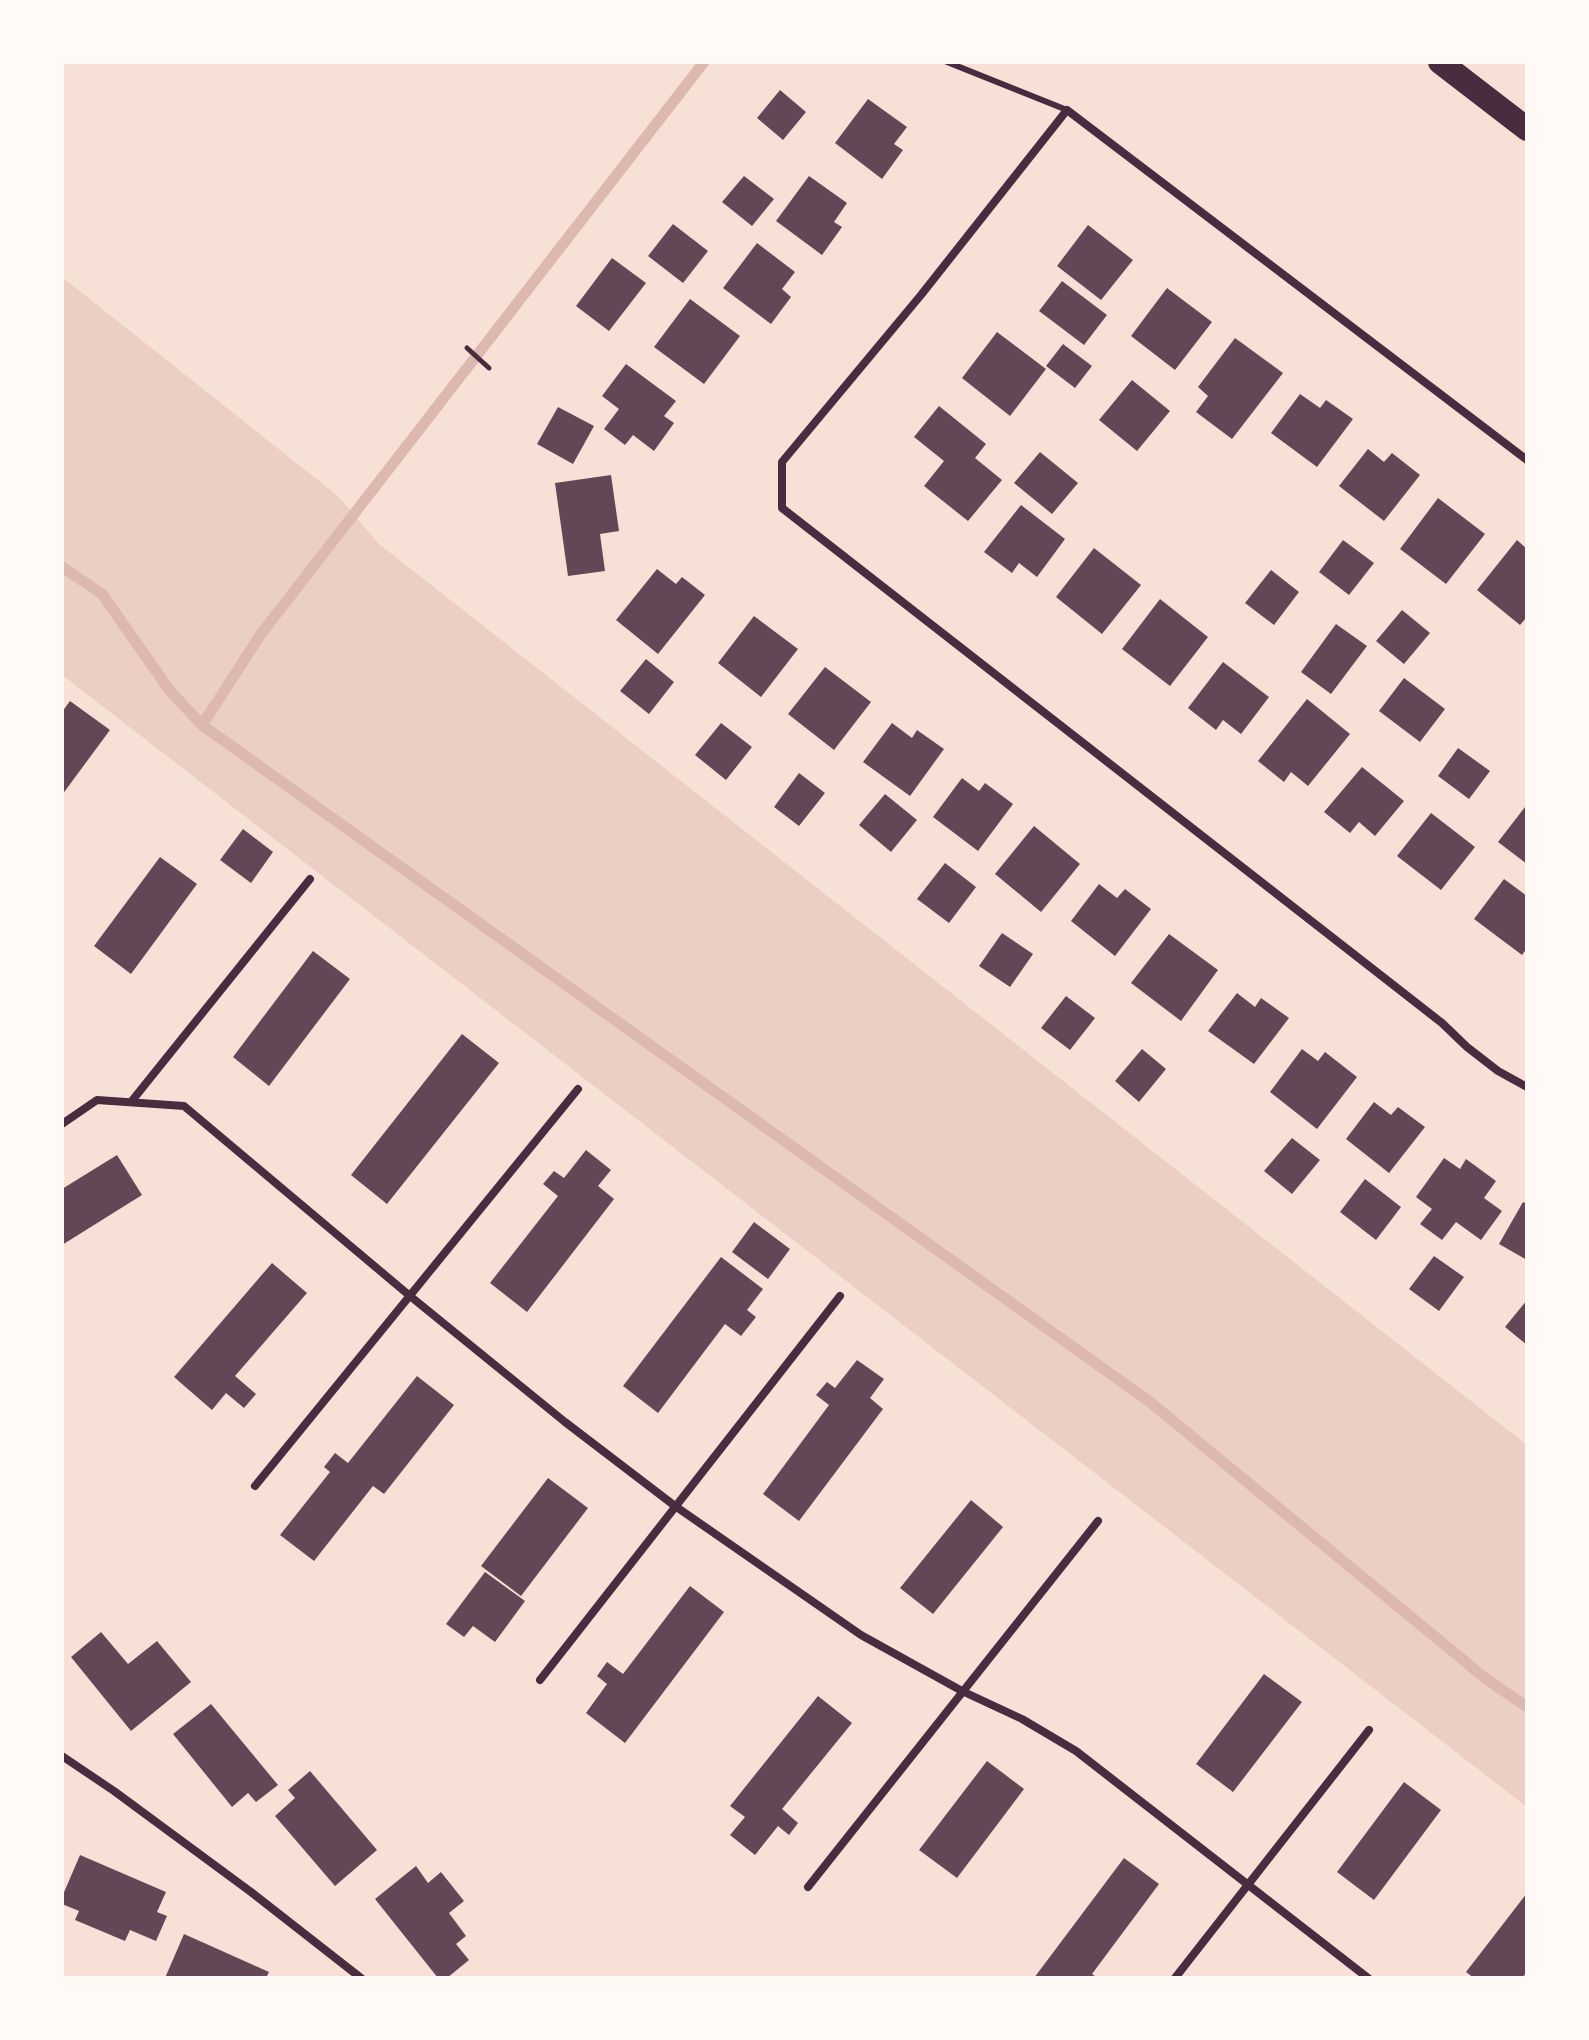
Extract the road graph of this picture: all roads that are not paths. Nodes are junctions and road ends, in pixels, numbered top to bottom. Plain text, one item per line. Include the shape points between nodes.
1 (947, 62) edge
2 (1440, 62) edge
3 (1067, 110) junction
4 (1527, 129) edge
5 (1527, 460) edge
6 (310, 879) dead end
7 (1527, 1087) edge
8 (578, 1089) dead end
9 (131, 1102) junction
10 (62, 1124) edge
11 (410, 1296) junction
12 (840, 1296) dead end
13 (255, 1486) dead end
14 (675, 1506) junction
15 (1098, 1521) dead end
16 (540, 1680) dead end
17 (962, 1691) junction
18 (1369, 1730) dead end
19 (62, 1756) edge
20 (1248, 1884) junction
21 (808, 1887) dead end
22 (361, 1978) edge
23 (1175, 1978) edge
24 (1368, 1978) edge

1 - 3 lane
2 - 4 highway
3 - 5 street
3 - 7 street via 782,462 782,508 1477,1055
6 - 9 street
8 - 11 street
9 - 10 street via 97,1100
9 - 11 street via 184,1106
11 - 13 street
11 - 14 street
12 - 14 street
14 - 16 street
14 - 17 street via 861,1635
15 - 17 street
17 - 20 street via 1076,1751
17 - 21 street
18 - 20 street
19 - 22 street
20 - 23 street
20 - 24 street

